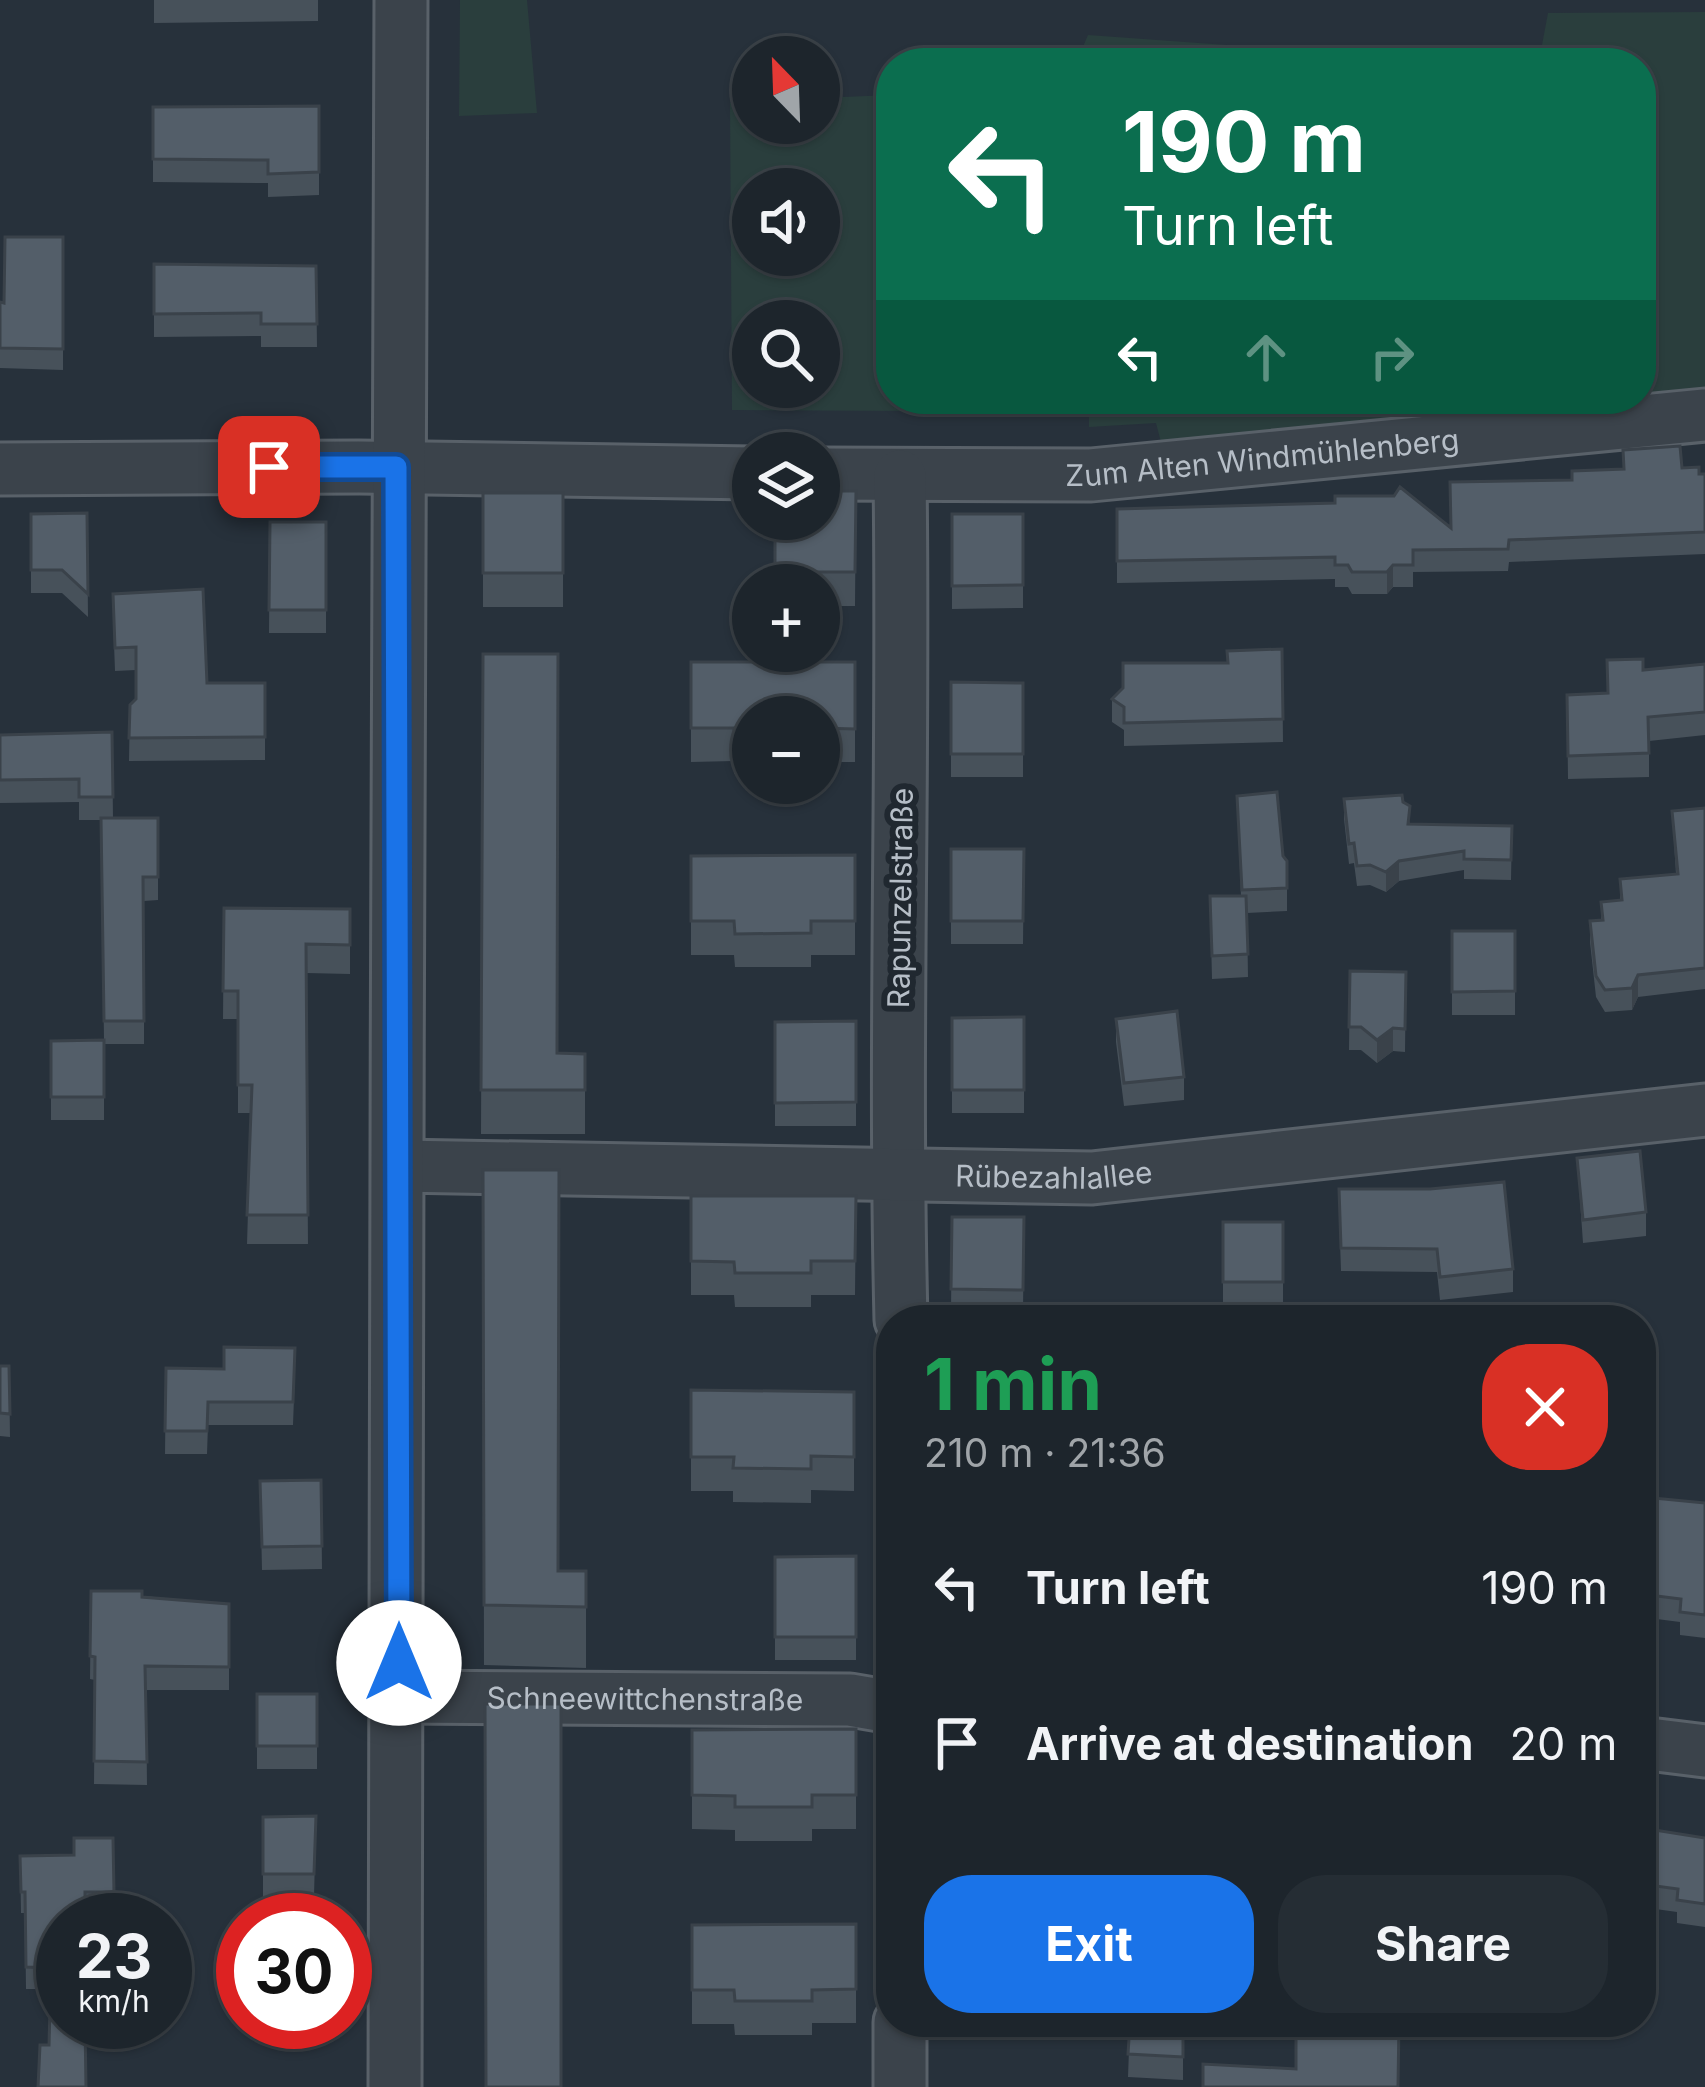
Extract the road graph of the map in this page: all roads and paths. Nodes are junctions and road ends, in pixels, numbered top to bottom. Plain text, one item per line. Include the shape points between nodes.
1 (401, 0) edge
2 (1705, 415) edge
3 (396, 467) junction
4 (0, 469) edge
5 (732, 473) edge
6 (840, 475) edge
7 (900, 476) junction
8 (1705, 1110) edge
9 (400, 1166) junction
10 (897, 1172) junction
11 (901, 1305) edge
12 (398, 1697) junction
13 (876, 1704) edge
14 (1656, 1745) edge
15 (1705, 1751) edge
16 (900, 2037) edge
17 (395, 2087) edge
18 (900, 2087) edge

1 - 3 street
2 - 7 street, Zum Alten Windmühlenberg via 1171,470
3 - 4 street
3 - 5 street
3 - 9 street
6 - 7 street, Zum Alten Windmühlenberg
7 - 10 street, Rapunzelstraße
8 - 10 street, Rübezahlallee via 1092,1178
9 - 10 street, Rübezahlallee
9 - 12 street
10 - 11 street, Rapunzelstraße
12 - 13 street, Schneewittchenstraße
12 - 17 street
14 - 15 street
16 - 18 street

